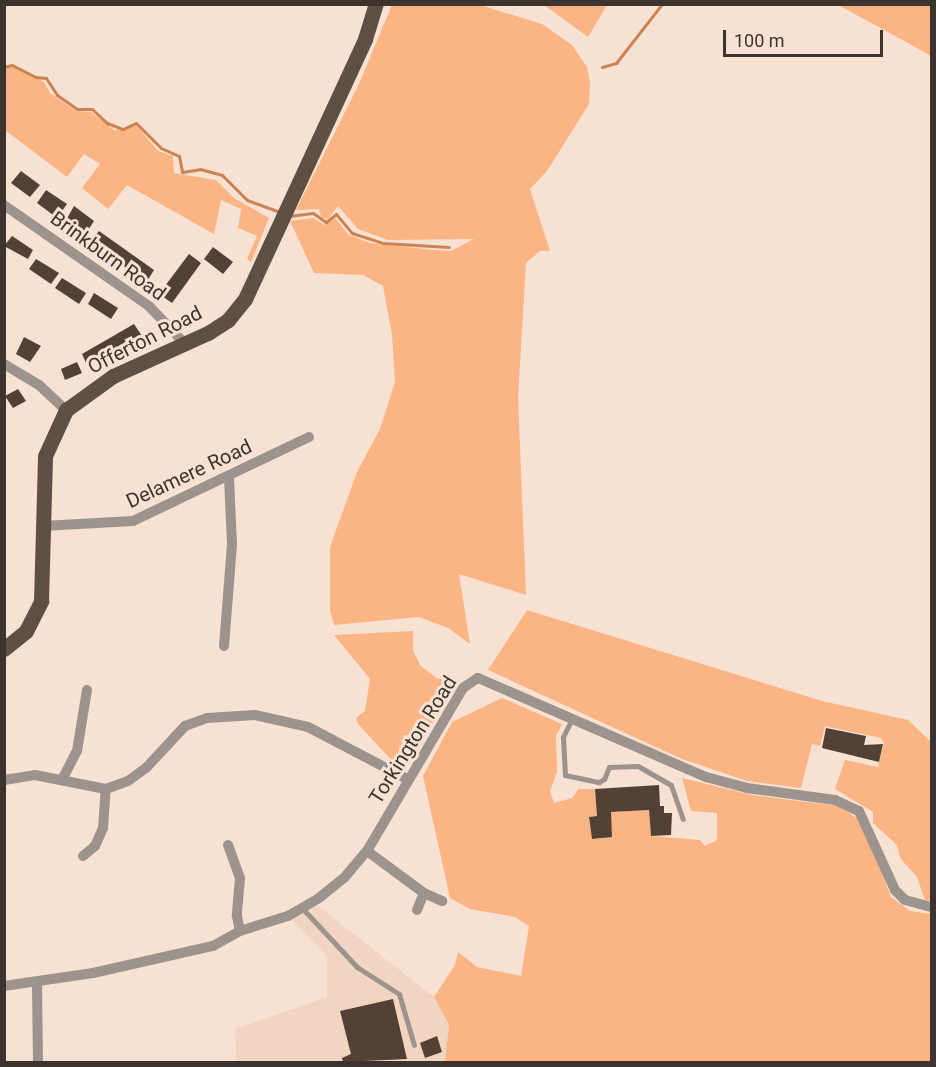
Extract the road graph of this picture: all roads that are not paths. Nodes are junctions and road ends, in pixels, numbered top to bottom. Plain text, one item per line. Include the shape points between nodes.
1 (376, 4) edge
2 (4, 205) edge
3 (184, 343) junction
4 (4, 364) edge
5 (66, 410) junction
6 (309, 437) dead end
7 (229, 477) junction
8 (43, 526) junction
9 (224, 646) dead end
10 (4, 649) edge
11 (87, 690) dead end
12 (572, 719) junction
13 (63, 778) junction
14 (406, 779) junction
15 (4, 780) edge
16 (106, 789) junction
17 (683, 819) dead end
18 (228, 845) dead end
19 (366, 850) junction
20 (82, 856) dead end
21 (424, 893) junction
22 (442, 901) dead end
23 (932, 907) edge
24 (302, 908) junction
25 (417, 910) dead end
26 (240, 931) junction
27 (37, 983) junction
28 (4, 986) edge
29 (414, 1045) dead end
30 (38, 1062) edge

1 - 3 main road, Offerton Road via 365,39 245,299 228,320
2 - 3 street, Brinkburn Road via 149,306
3 - 5 main road, Offerton Road via 113,376
4 - 5 street via 39,385
5 - 8 main road, Offerton Road via 45,456
6 - 7 street, Delamere Road
7 - 8 street, Delamere Road via 133,521
7 - 9 street via 232,544
8 - 10 main road, Offerton Road via 41,601 26,631
11 - 13 street via 77,751
12 - 14 street, Torkington Road via 478,678 464,687
12 - 17 lane via 563,737 567,777 601,781 609,767 638,766 669,783
12 - 23 street, Torkington Road via 706,777 747,788 835,800 860,811 895,890 905,900
13 - 15 street via 35,775
13 - 16 street
14 - 16 street via 308,727 255,715 207,718 185,726 146,768 128,781
14 - 19 street, Torkington Road
16 - 20 street via 104,828 95,846
18 - 26 street via 240,878
19 - 21 street
19 - 24 street, Torkington Road via 344,878
21 - 22 street
21 - 25 street
24 - 26 street, Torkington Road via 265,925
24 - 29 lane via 357,967 399,994
26 - 27 street, Torkington Road via 213,946
27 - 28 street, Torkington Road
27 - 30 street

